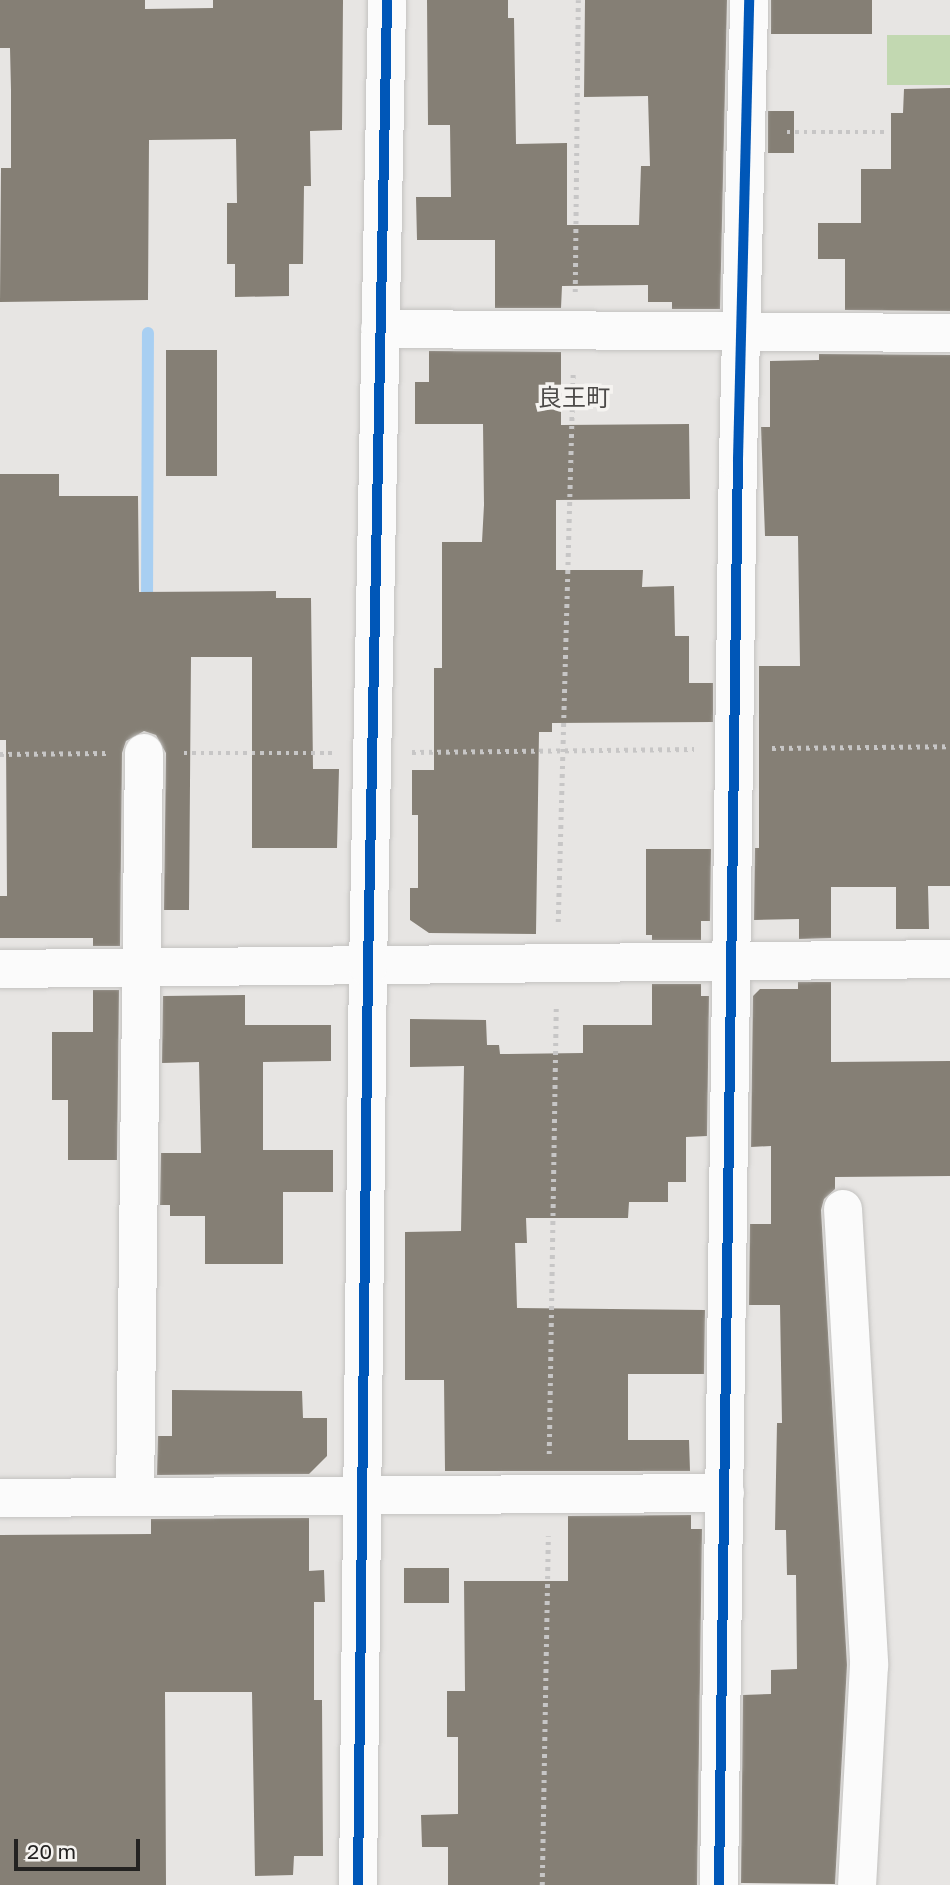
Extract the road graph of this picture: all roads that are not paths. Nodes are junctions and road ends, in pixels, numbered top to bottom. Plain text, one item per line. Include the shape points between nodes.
1 (387, 0) edge
2 (749, 0) edge
3 (380, 329) junction
4 (741, 330) junction
5 (950, 333) edge
6 (144, 753) road end
7 (950, 959) edge
8 (733, 962) junction
9 (368, 967) junction
10 (0, 968) edge
11 (142, 968) junction
12 (843, 1209) dead end
13 (725, 1493) junction
14 (360, 1494) junction
15 (135, 1497) junction
16 (0, 1499) edge
17 (358, 1885) edge
18 (719, 1885) edge
19 (856, 1885) edge

1 - 3 street
2 - 4 street
3 - 4 street
3 - 9 street
4 - 5 street
4 - 8 street
6 - 11 street
7 - 8 street
8 - 9 street
8 - 13 street
9 - 11 street
9 - 14 street
10 - 11 street
11 - 15 street
12 - 19 street via 869,1665
13 - 14 street
13 - 18 street
14 - 15 street
14 - 17 street
15 - 16 street

